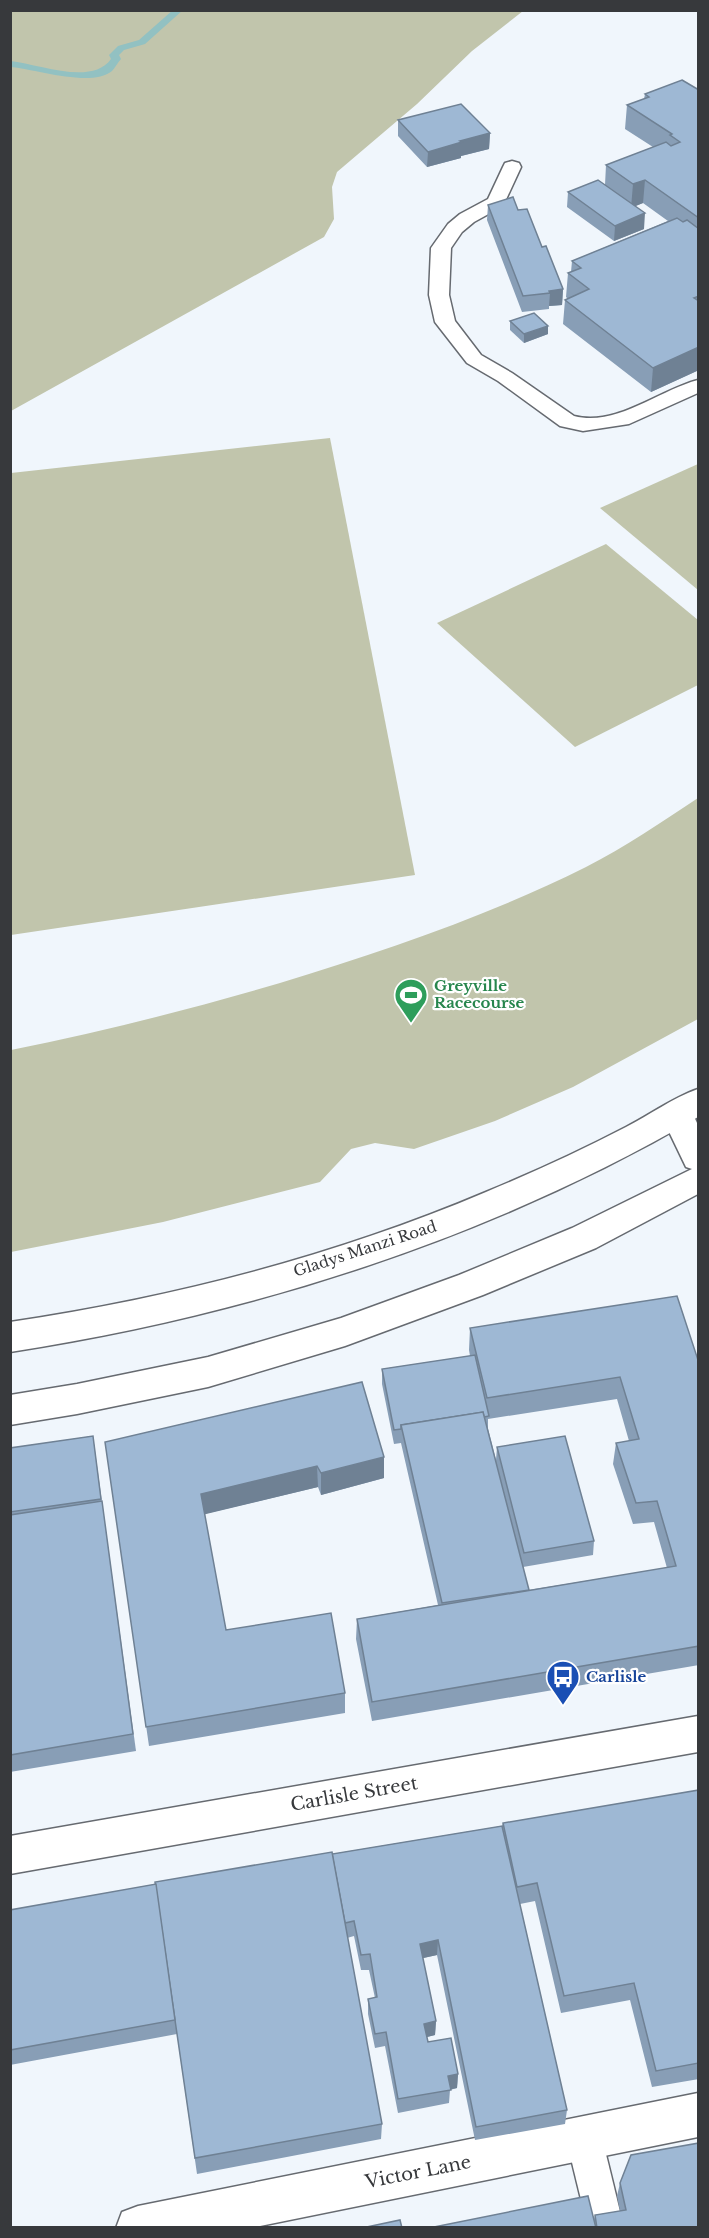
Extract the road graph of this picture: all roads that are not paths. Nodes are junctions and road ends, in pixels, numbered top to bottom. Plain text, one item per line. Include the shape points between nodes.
1 (512, 167) dead end
2 (699, 386) edge
3 (688, 1108) edge
4 (699, 1158) edge
5 (699, 1179) edge
6 (10, 1337) edge
7 (10, 1410) edge
8 (699, 1734) edge
9 (10, 1855) edge
10 (699, 2115) edge
11 (584, 2138) junction
12 (138, 2228) edge
13 (606, 2228) edge

1 - 2 lane via 496,202 455,228 441,248 439,295 445,322 474,358 567,421 583,425 622,419
3 - 4 main road
3 - 6 main road, Gladys Manzi Road via 558,1176 365,1252 210,1296 75,1328
5 - 7 main road via 584,1238 345,1331 208,1372
8 - 9 main road, Carlisle Street
10 - 11 main road, Victor Lane
11 - 12 main road, Victor Lane
11 - 13 lane

